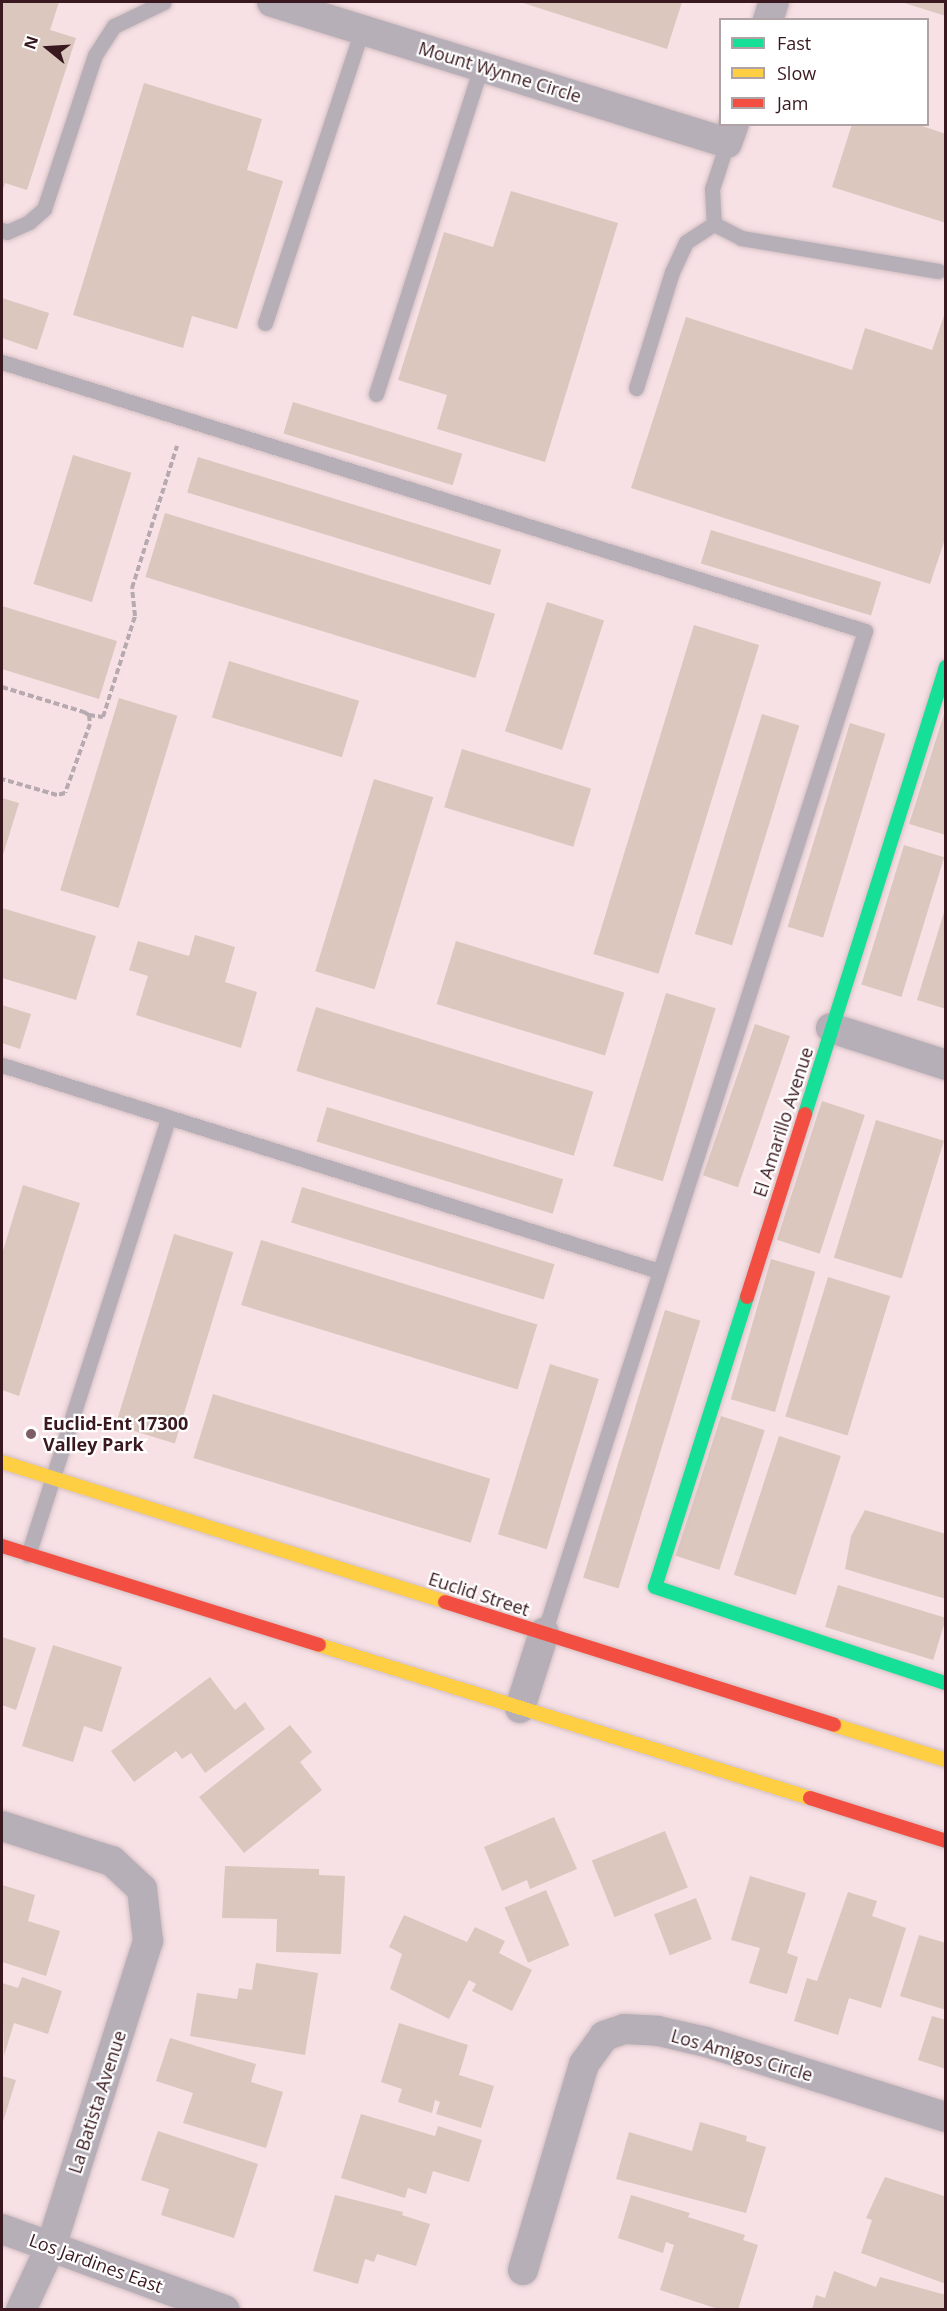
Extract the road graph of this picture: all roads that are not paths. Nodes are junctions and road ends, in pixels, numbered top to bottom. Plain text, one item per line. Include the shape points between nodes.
1 (164, 2) edge
2 (272, 2) edge
3 (774, 2) edge
4 (769, 18) edge
5 (362, 30) junction
6 (481, 66) junction
7 (730, 134) edge
8 (714, 224) junction
9 (2, 230) edge
10 (938, 272) dead end
11 (265, 323) dead end
12 (2, 362) edge
13 (636, 388) dead end
14 (376, 394) dead end
15 (945, 668) edge
16 (831, 1028) junction
17 (2, 1065) edge
18 (945, 1065) edge
19 (168, 1118) junction
20 (660, 1271) junction
21 (2, 1462) edge
22 (51, 1478) junction
23 (2, 1546) edge
24 (28, 1554) junction
25 (544, 1634) junction
26 (945, 1683) edge
27 (520, 1708) junction
28 (945, 1760) edge
29 (2, 1826) edge
30 (945, 1841) edge
31 (945, 2116) edge
32 (2, 2229) edge
33 (51, 2246) junction
34 (523, 2270) dead end
35 (21, 2310) edge
36 (225, 2310) edge

1 - 9 lane via 114,26 95,55 44,209 29,222 7,232
2 - 5 street, Mount Wynne Circle
3 - 4 street
5 - 6 street, Mount Wynne Circle
5 - 11 lane
6 - 7 street, Mount Wynne Circle
6 - 14 lane
7 - 8 lane via 712,189
8 - 10 lane via 741,238
8 - 13 lane via 686,242 672,272
12 - 20 lane via 865,631
15 - 16 main road, El Amarillo Avenue
16 - 18 street
16 - 26 main road, El Amarillo Avenue via 655,1587
17 - 19 lane
19 - 20 lane
19 - 22 lane
20 - 25 lane
21 - 22 main road, Euclid Street
22 - 24 lane
22 - 25 main road, Euclid Street
23 - 24 main road
24 - 27 main road
25 - 27 street
25 - 28 main road, Euclid Street
27 - 30 main road
29 - 33 street, La Batista Avenue via 112,1861 142,1888 148,1941
31 - 34 street, Los Amigos Circle via 706,2042 658,2031 624,2030 604,2036 584,2064
32 - 33 street, Los Jardines East
33 - 35 street, La Batista Avenue
33 - 36 street, Los Jardines East

